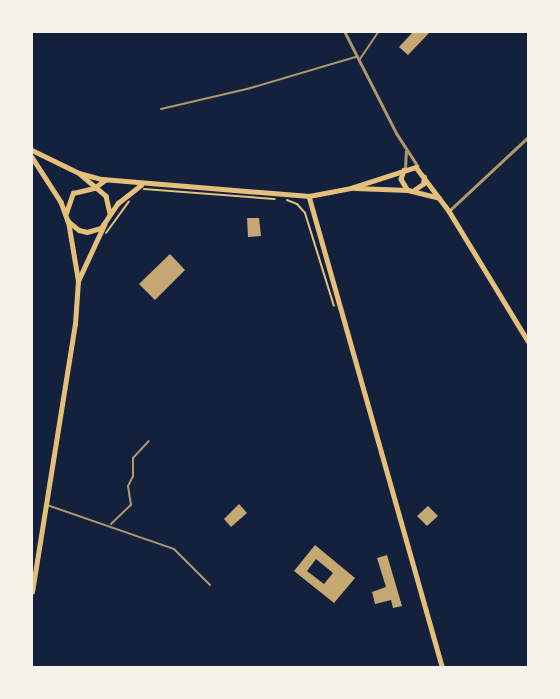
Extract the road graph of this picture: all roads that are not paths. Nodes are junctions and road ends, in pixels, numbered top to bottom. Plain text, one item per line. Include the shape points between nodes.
1 (345, 32) edge
2 (378, 32) edge
3 (359, 58) junction
4 (161, 109) dead end
5 (528, 138) edge
6 (405, 149) junction
7 (32, 150) edge
8 (32, 157) edge
9 (405, 169) junction
10 (422, 172) junction
11 (79, 173) junction
12 (106, 180) junction
13 (145, 184) junction
14 (94, 188) junction
15 (351, 188) junction
16 (411, 190) junction
17 (309, 196) junction
18 (440, 198) junction
19 (449, 211) junction
20 (66, 214) junction
21 (110, 217) junction
22 (68, 220) junction
23 (105, 224) junction
24 (78, 281) junction
25 (528, 341) edge
26 (149, 441) dead end
27 (46, 505) junction
28 (110, 525) junction
29 (209, 585) dead end
30 (32, 592) edge
31 (443, 667) edge

1 - 3 street
2 - 3 lane
3 - 4 lane
3 - 6 street
5 - 19 street
6 - 9 street
6 - 10 street
7 - 11 main road
8 - 20 main road
9 - 10 main road via 416,167
9 - 15 main road
9 - 16 main road via 401,179
10 - 16 main road via 423,184
10 - 18 main road
11 - 12 main road
11 - 14 main road
12 - 13 main road
12 - 14 main road
13 - 17 main road
13 - 21 main road via 125,194
14 - 20 main road via 73,193
14 - 21 main road via 106,196
15 - 16 main road
15 - 17 main road
16 - 18 main road
17 - 31 main road
18 - 19 main road
19 - 25 main road
20 - 22 main road
21 - 23 main road
22 - 23 main road via 87,232
22 - 24 main road
23 - 24 main road
24 - 27 main road
26 - 28 lane via 133,458 128,486 131,505
27 - 28 lane
27 - 30 main road
28 - 29 lane via 174,549

